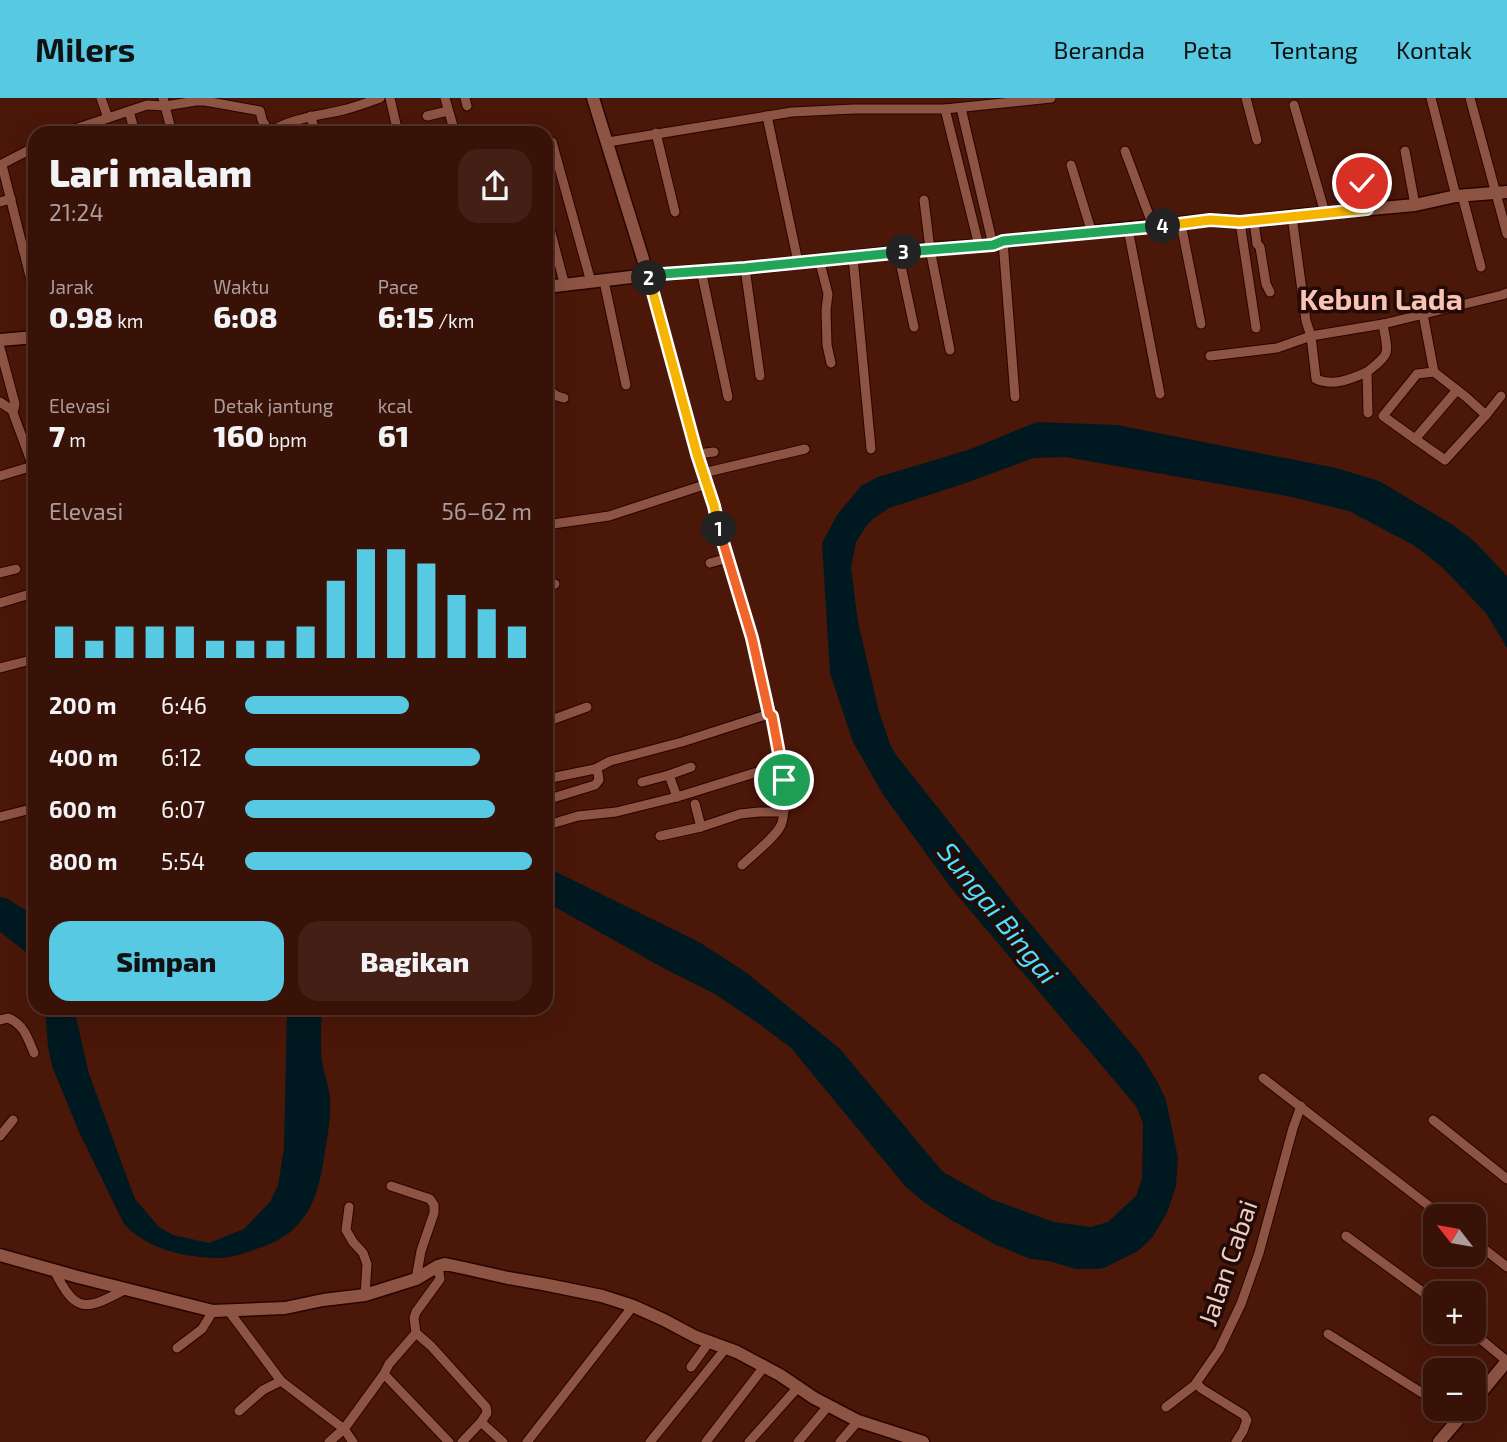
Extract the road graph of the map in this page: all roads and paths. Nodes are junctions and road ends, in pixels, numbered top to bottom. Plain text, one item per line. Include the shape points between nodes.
1 (102, 98) edge
2 (255, 98) edge
3 (380, 98) edge
4 (390, 98) edge
5 (445, 98) edge
6 (1034, 98) edge
7 (1051, 98) edge
8 (1246, 98) edge
9 (1431, 98) edge
10 (1470, 98) edge
11 (597, 99) edge
12 (995, 100) edge
13 (164, 102) edge
14 (1294, 105) dead end
15 (961, 108) junction
16 (945, 109) junction
17 (129, 111) junction
18 (258, 111) junction
19 (448, 111) junction
20 (311, 116) junction
21 (427, 116) dead end
22 (766, 116) junction
23 (108, 118) junction
24 (85, 126) edge
25 (133, 126) edge
26 (170, 126) edge
27 (266, 126) edge
28 (280, 126) edge
29 (313, 126) edge
30 (396, 126) edge
31 (453, 126) edge
32 (656, 133) junction
33 (1257, 140) dead end
34 (608, 142) junction
35 (553, 145) edge
36 (1405, 150) dead end
37 (28, 151) edge
38 (1125, 151) dead end
39 (1356, 161) dead end
40 (1, 165) edge
41 (1071, 165) dead end
42 (1502, 192) edge
43 (1459, 196) junction
44 (11, 200) junction
45 (923, 200) dead end
46 (0, 202) edge
47 (1415, 205) junction
48 (1367, 209) junction
49 (675, 212) dead end
50 (1325, 213) junction
51 (1292, 216) junction
52 (1254, 221) junction
53 (1240, 222) junction
54 (1181, 224) junction
55 (1153, 226) junction
56 (1128, 229) junction
57 (1092, 233) junction
58 (1507, 234) edge
59 (553, 241) edge
60 (998, 243) junction
61 (979, 246) junction
62 (28, 248) edge
63 (23, 249) junction
64 (930, 249) junction
65 (898, 252) junction
66 (853, 257) junction
67 (820, 259) junction
68 (798, 262) junction
69 (1481, 267) dead end
70 (745, 268) junction
71 (28, 269) edge
72 (701, 270) junction
73 (648, 275) junction
74 (597, 281) junction
75 (565, 286) junction
76 (553, 287) edge
77 (1270, 292) dead end
78 (1507, 293) edge
79 (1423, 314) junction
80 (1201, 324) dead end
81 (1383, 324) junction
82 (914, 327) dead end
83 (1256, 328) dead end
84 (1311, 336) junction
85 (28, 338) edge
86 (0, 340) edge
87 (0, 348) edge
88 (950, 350) dead end
89 (1210, 356) dead end
90 (831, 363) dead end
91 (1367, 372) junction
92 (1434, 372) junction
93 (760, 376) dead end
94 (626, 385) dead end
95 (1457, 390) junction
96 (553, 393) edge
97 (1160, 394) dead end
98 (1501, 396) dead end
99 (727, 397) dead end
100 (1015, 397) dead end
101 (564, 398) dead end
102 (0, 402) edge
103 (12, 410) junction
104 (1368, 413) dead end
105 (1486, 415) junction
106 (1415, 439) junction
107 (804, 449) dead end
108 (871, 449) dead end
109 (714, 452) dead end
110 (28, 453) edge
111 (697, 454) junction
112 (28, 470) edge
113 (703, 474) junction
114 (0, 476) edge
115 (706, 484) junction
116 (553, 524) edge
117 (728, 558) junction
118 (710, 563) dead end
119 (16, 569) dead end
120 (0, 573) edge
121 (28, 593) edge
122 (0, 603) edge
123 (28, 661) edge
124 (0, 668) edge
125 (587, 707) dead end
126 (769, 714) junction
127 (553, 719) edge
128 (780, 765) junction
129 (691, 767) dead end
130 (595, 769) junction
131 (668, 775) junction
132 (553, 778) edge
133 (642, 782) dead end
134 (677, 797) junction
135 (553, 798) edge
136 (695, 804) dead end
137 (28, 810) edge
138 (784, 812) junction
139 (0, 817) edge
140 (553, 823) edge
141 (701, 827) junction
142 (660, 836) dead end
143 (742, 864) dead end
144 (0, 1020) edge
145 (34, 1053) dead end
146 (1263, 1078) dead end
147 (1301, 1106) junction
148 (13, 1119) dead end
149 (1433, 1120) dead end
150 (0, 1136) edge
151 (1507, 1179) edge
152 (391, 1186) dead end
153 (1427, 1204) edge
154 (349, 1207) dead end
155 (1346, 1236) dead end
156 (1486, 1250) edge
157 (0, 1255) edge
158 (438, 1266) junction
159 (1507, 1267) edge
160 (54, 1270) junction
161 (416, 1279) junction
162 (126, 1289) junction
163 (1423, 1292) edge
164 (365, 1295) junction
165 (633, 1307) junction
166 (228, 1310) junction
167 (214, 1311) junction
168 (416, 1333) junction
169 (1328, 1334) dead end
170 (709, 1342) junction
171 (1486, 1344) edge
172 (177, 1348) dead end
173 (726, 1348) junction
174 (1507, 1361) edge
175 (691, 1367) dead end
176 (763, 1367) junction
177 (384, 1374) junction
178 (281, 1381) junction
179 (1196, 1384) junction
180 (799, 1386) junction
181 (1486, 1386) edge
182 (1423, 1394) edge
183 (829, 1405) junction
184 (1166, 1407) dead end
185 (239, 1411) dead end
186 (858, 1421) junction
187 (1457, 1421) edge
188 (481, 1422) junction
189 (345, 1429) junction
190 (329, 1442) edge
191 (353, 1442) edge
192 (449, 1442) edge
193 (462, 1442) edge
194 (503, 1442) edge
195 (527, 1442) edge
196 (650, 1442) edge
197 (706, 1442) edge
198 (749, 1442) edge
199 (798, 1442) edge
200 (840, 1442) edge
201 (923, 1442) edge
202 (1236, 1442) edge
203 (1439, 1442) edge

1 - 23 street
2 - 18 street
3 - 20 street
4 - 30 street
5 - 19 street
6 - 7 street
6 - 12 street
8 - 33 street
9 - 43 street
10 - 42 street
11 - 34 street
12 - 15 street
13 - 17 street
13 - 18 street via 205,101
13 - 26 street
14 - 50 street
15 - 16 street
15 - 60 street
16 - 22 street via 854,108
16 - 61 street
17 - 23 street
17 - 25 street
18 - 27 street
19 - 21 street
19 - 31 street
20 - 28 street
20 - 29 street
22 - 32 street
22 - 68 street
23 - 24 street
32 - 34 street
32 - 49 street
34 - 73 street
35 - 74 street
36 - 47 street
37 - 40 street
38 - 55 street
39 - 48 street
40 - 44 street
41 - 57 street
42 - 43 street
42 - 58 street
43 - 47 street
43 - 69 street
44 - 46 street
44 - 63 street
45 - 64 street
47 - 48 street
48 - 50 street
50 - 51 street
51 - 52 street
51 - 84 street
52 - 53 street
52 - 77 street
53 - 54 street
53 - 83 street
54 - 55 street
54 - 80 street
55 - 56 street
56 - 57 street
56 - 97 street
57 - 60 street
59 - 75 street
60 - 61 street
60 - 100 street
61 - 64 street
62 - 63 street
63 - 71 street
64 - 65 street
64 - 88 street
65 - 66 street
65 - 82 street
66 - 67 street
66 - 108 street
67 - 68 street
67 - 90 street via 828,294
68 - 70 street
70 - 72 street
70 - 93 street
72 - 73 street
72 - 99 street
73 - 74 street
73 - 111 street
74 - 75 street
74 - 94 street
75 - 76 street
78 - 79 street
79 - 81 street
79 - 92 street
81 - 84 street
81 - 91 street via 1387,352
84 - 89 street via 1277,348
84 - 91 street via 1316,379 1344,382
85 - 86 street
87 - 103 street via 15,404
91 - 104 street
92 - 95 street
92 - 106 street via 1417,373 1384,416
95 - 105 street
95 - 106 street
96 - 101 street
98 - 105 street
102 - 103 street
103 - 110 street
105 - 106 street via 1445,460
107 - 113 street
109 - 111 street
111 - 113 street
112 - 114 street
113 - 115 street
115 - 116 street via 609,516
115 - 117 street
117 - 118 street
117 - 126 street
119 - 120 street
121 - 122 street
123 - 124 street
125 - 127 street
126 - 128 street
126 - 130 street
128 - 134 street
128 - 138 street
129 - 131 street
130 - 132 street
130 - 135 street via 599,780 595,785
131 - 133 street
131 - 134 street
134 - 140 street
136 - 141 street
137 - 139 street
138 - 141 street via 740,814
138 - 143 street via 777,832
141 - 142 street
144 - 145 street via 8,1018 22,1026
146 - 147 street
147 - 153 street
147 - 179 street, Jalan Cabai via 1241,1304
148 - 150 street
149 - 151 street
152 - 161 street via 430,1199 434,1205
154 - 164 street via 346,1230 367,1264
155 - 163 street
156 - 159 street
157 - 160 street
158 - 161 street
158 - 165 street via 602,1296
158 - 168 street via 440,1279 414,1318
160 - 162 street
160 - 162 street via 77,1304 93,1304
161 - 164 street
162 - 167 street
164 - 166 street via 285,1308
165 - 170 street
165 - 195 street
166 - 167 street
166 - 178 street
167 - 172 street via 202,1329
168 - 177 street
168 - 188 street via 486,1406
169 - 182 street
170 - 173 street
170 - 175 street
171 - 174 street
173 - 176 street
173 - 196 street
174 - 181 street
176 - 180 street
176 - 197 street
177 - 189 street
177 - 192 street
178 - 185 street
178 - 189 street
179 - 184 street, Jalan Cabai
179 - 202 street via 1244,1415 1247,1420
180 - 183 street
180 - 198 street
183 - 186 street
183 - 199 street
186 - 200 street
186 - 201 street
187 - 203 street
188 - 193 street
188 - 194 street
189 - 190 street
189 - 191 street

